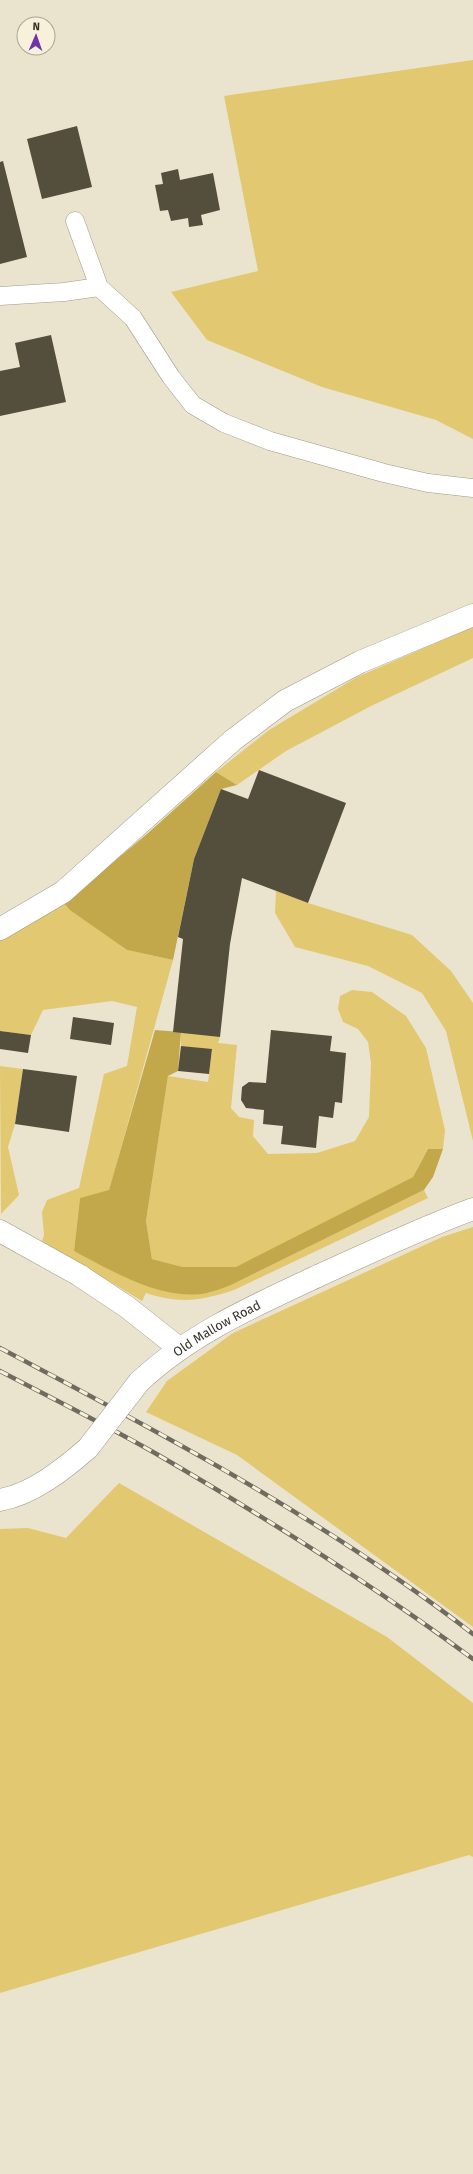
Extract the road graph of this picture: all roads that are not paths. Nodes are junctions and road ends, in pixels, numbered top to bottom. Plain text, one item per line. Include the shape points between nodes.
1 (75, 221) dead end
2 (99, 287) junction
3 (0, 296) edge
4 (473, 488) edge
5 (473, 615) edge
6 (0, 929) edge
7 (473, 1209) edge
8 (0, 1231) edge
9 (179, 1348) junction
10 (0, 1500) edge

1 - 2 lane
2 - 3 lane
2 - 4 lane via 133,318 171,377 194,405 224,423 270,441 384,473 428,483
5 - 6 street via 360,662 285,701 233,740 63,892
7 - 9 street, Old Mallow Road via 404,1237 245,1310
8 - 9 street via 79,1275 127,1307
9 - 10 street, Old Mallow Road, bridge via 139,1382 88,1448 70,1464 44,1481 10,1498

